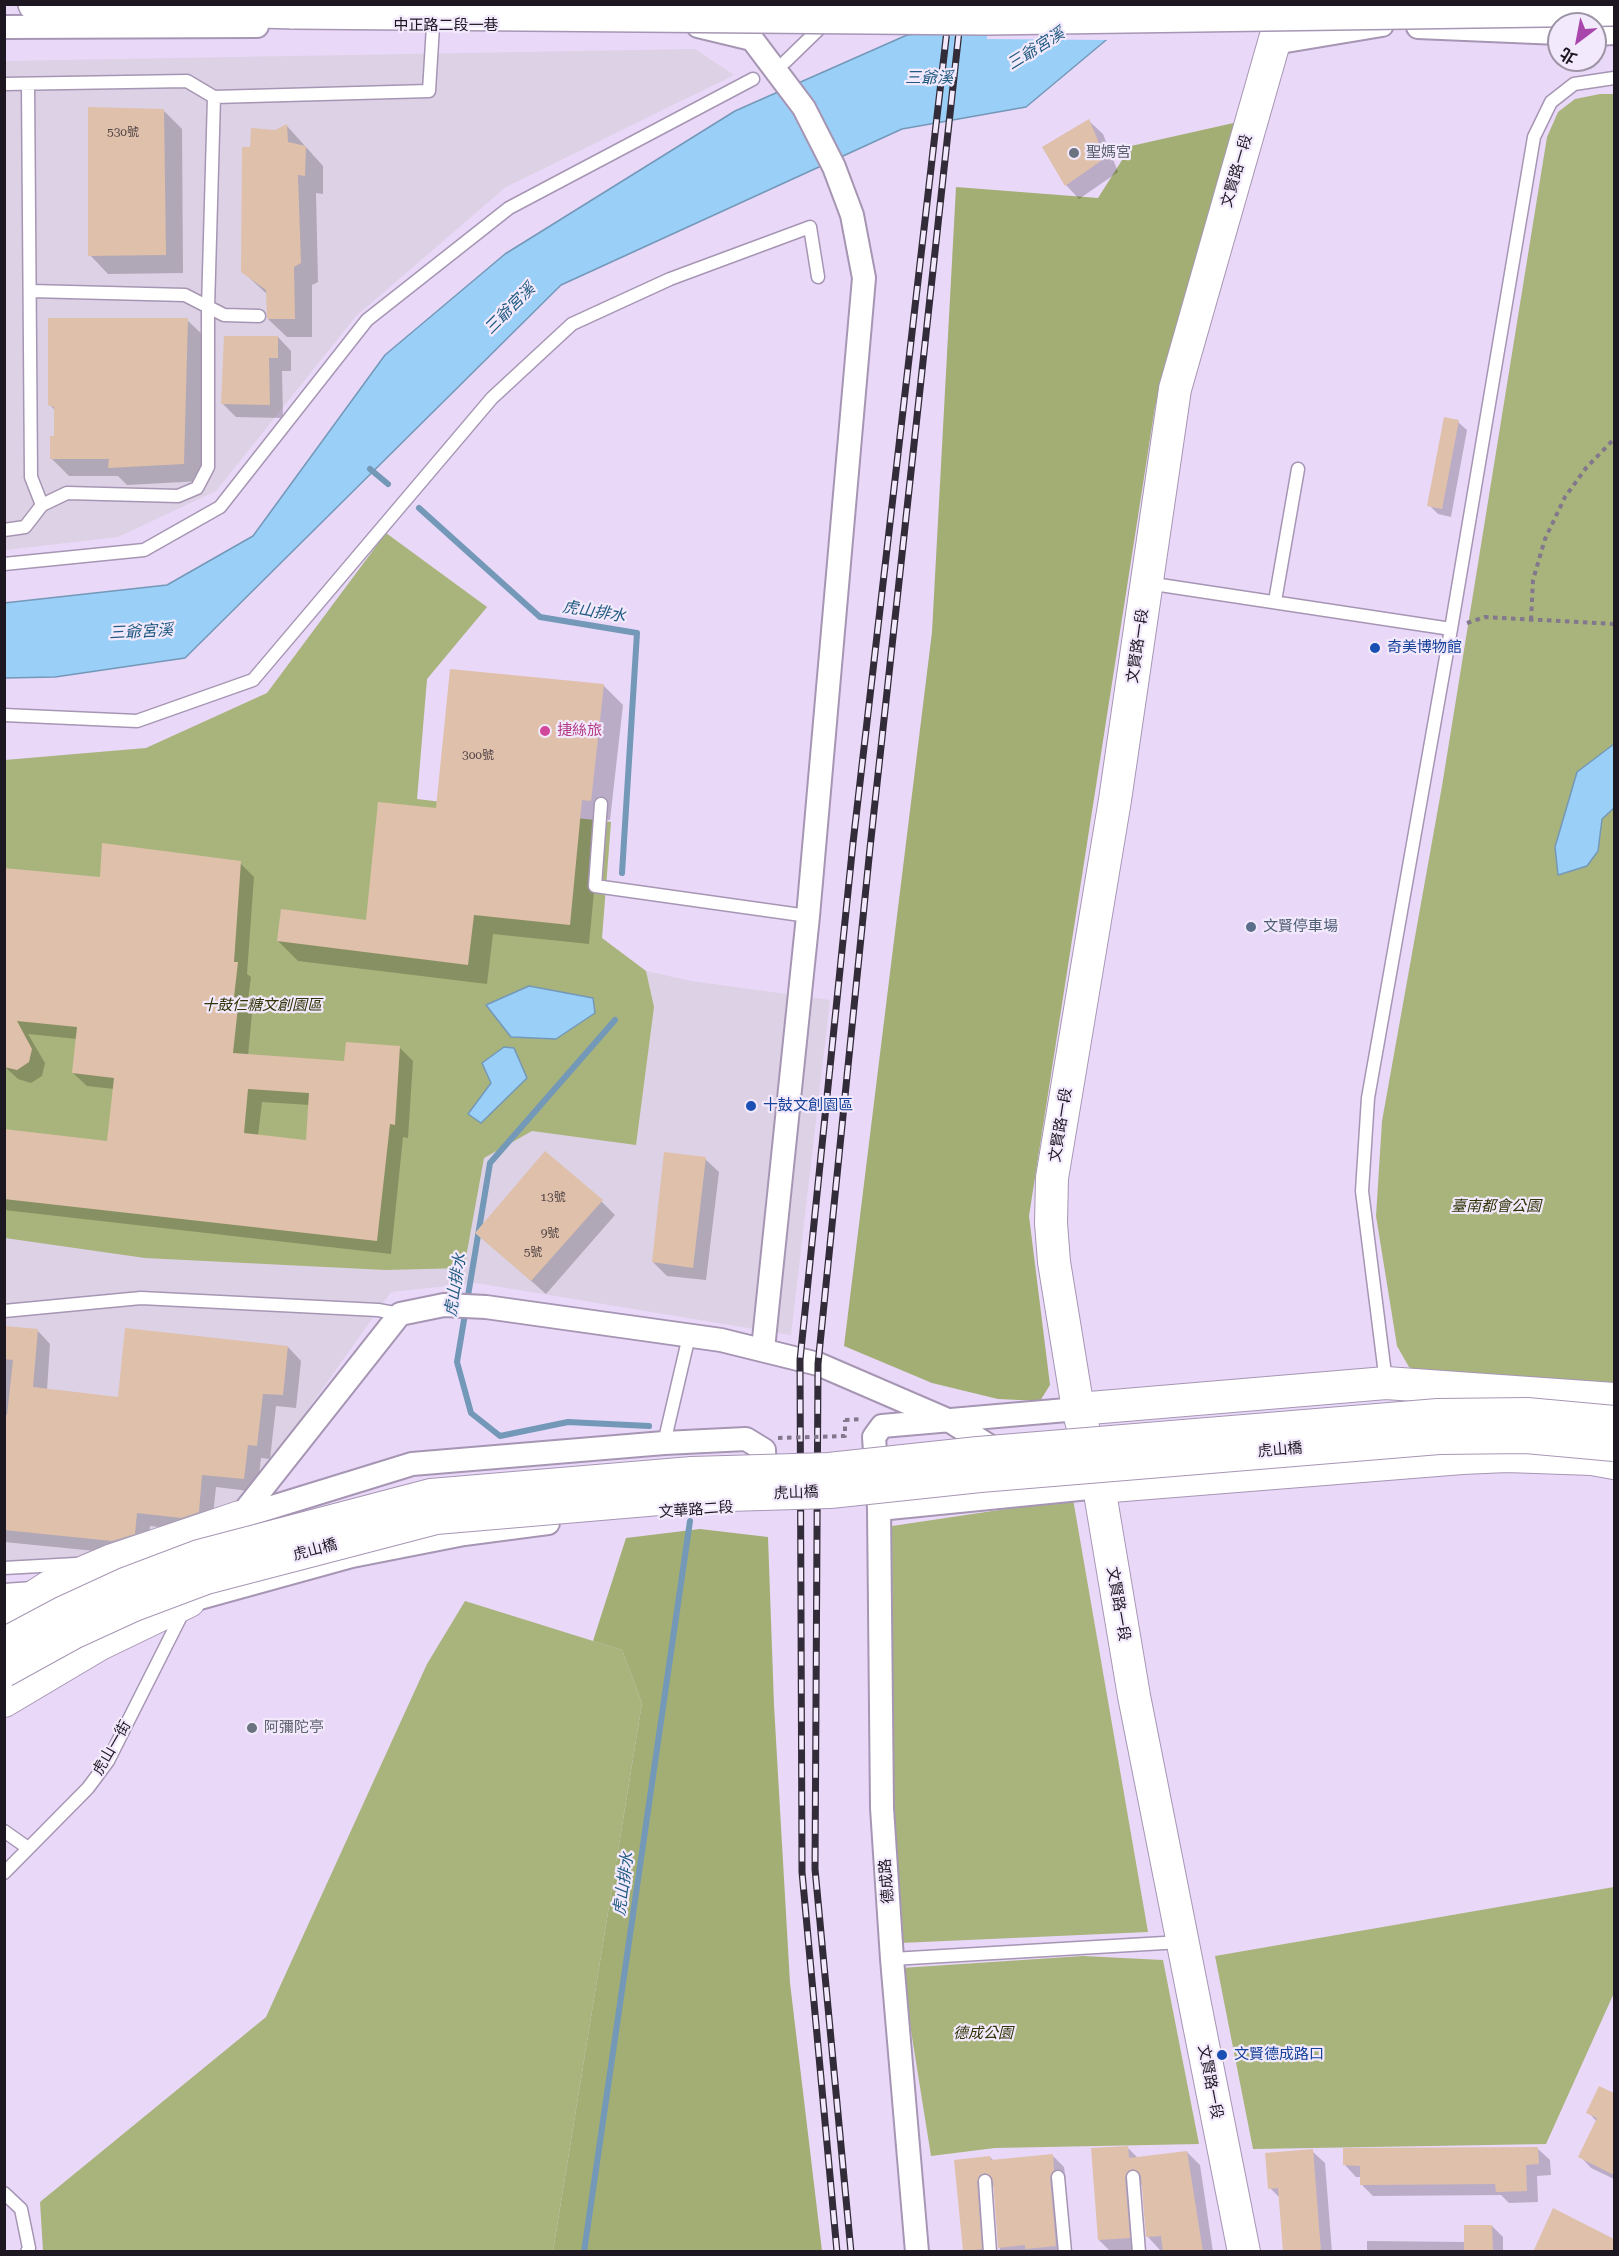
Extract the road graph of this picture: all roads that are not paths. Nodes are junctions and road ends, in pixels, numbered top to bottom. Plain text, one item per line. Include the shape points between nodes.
1 (35, 4) edge
2 (749, 4) edge
3 (820, 4) edge
4 (1285, 4) edge
5 (1614, 9) edge
6 (433, 15) edge
7 (4, 27) edge
8 (1547, 32) edge
9 (1274, 43) junction
10 (784, 70) junction
11 (1614, 78) edge
12 (753, 79) dead end
13 (4, 84) edge
14 (27, 84) junction
15 (214, 97) junction
16 (818, 277) dead end
17 (31, 291) junction
18 (208, 308) junction
19 (259, 316) dead end
20 (1298, 469) dead end
21 (42, 505) junction
22 (4, 530) edge
23 (4, 564) edge
24 (1147, 583) junction
25 (1275, 601) junction
26 (1451, 629) junction
27 (4, 715) edge
28 (601, 804) dead end
29 (808, 916) junction
30 (4, 1311) edge
31 (400, 1314) junction
32 (689, 1336) junction
33 (763, 1349) junction
34 (1386, 1383) junction
35 (1614, 1399) edge
36 (1078, 1409) junction
37 (950, 1421) junction
38 (1614, 1422) edge
39 (664, 1443) junction
40 (1614, 1445) edge
41 (1614, 1463) edge
42 (1098, 1487) junction
43 (1060, 1491) junction
44 (879, 1509) junction
45 (240, 1517) junction
46 (110, 1562) junction
47 (4, 1568) edge
48 (49, 1587) junction
49 (4, 1590) edge
50 (189, 1601) junction
51 (4, 1616) edge
52 (4, 1644) edge
53 (4, 1671) edge
54 (4, 1701) edge
55 (4, 1831) edge
56 (28, 1848) junction
57 (4, 1873) edge
58 (1182, 1942) junction
59 (892, 1959) junction
60 (1133, 2177) dead end
61 (1058, 2178) dead end
62 (985, 2181) dead end
63 (4, 2193) edge
64 (27, 2252) edge
65 (918, 2252) edge
66 (990, 2252) edge
67 (1065, 2252) edge
68 (1139, 2252) edge
69 (1244, 2252) edge

1 - 5 highway, bridge via 294,12 987,18
2 - 10 street
3 - 10 lane via 821,27
4 - 9 street, 文賢路一段
6 - 7 street, 中正路二段一巷
6 - 10 street, 中正路二段一巷 via 706,26 752,39
6 - 15 lane via 429,91
8 - 9 street via 1376,25
9 - 24 street, 文賢路一段 via 1175,389
10 - 29 street via 834,167 852,215 864,278
11 - 26 lane via 1574,84 1551,102 1534,136
12 - 23 lane via 509,208 367,320 220,507 144,550
13 - 14 lane
14 - 15 lane via 187,81
14 - 17 lane
15 - 18 lane
16 - 27 lane via 810,226 670,279 572,324 492,398 253,680 137,721
17 - 18 lane via 185,295
17 - 21 lane via 31,477
18 - 19 lane via 224,315
18 - 21 lane via 208,467 197,488 178,496 67,493
20 - 25 lane
21 - 22 lane via 25,527
24 - 25 lane
24 - 36 street, 文賢路一段 via 1052,1178 1054,1262
25 - 26 lane
26 - 34 lane via 1368,1098 1362,1191
28 - 29 lane via 595,886
29 - 33 street
30 - 31 lane via 141,1298
31 - 32 street via 444,1305 486,1307
31 - 45 street
32 - 33 street
32 - 39 lane
33 - 37 street via 818,1364
34 - 35 street
34 - 36 street
36 - 37 street
36 - 42 street, 文賢路一段
37 - 43 street
37 - 44 street via 882,1426 874,1437
38 - 52 street, 虎山橋, bridge via 1527,1414 1438,1415 829,1469 693,1473 431,1495 198,1556 125,1584
39 - 45 street, 文華路二段 via 412,1464
39 - 50 street, 文華路二段 via 746,1439 764,1450 766,1487 748,1506 580,1518 464,1534 352,1556
40 - 53 street, 虎山橋, bridge via 1526,1437 1439,1438 992,1474 830,1492 694,1496 436,1518 206,1578 83,1628
41 - 42 street via 1507,1456
42 - 43 street
42 - 58 street, 文賢路一段
43 - 44 street
44 - 59 street, 德成路 via 882,1808
45 - 46 street
45 - 50 street
46 - 47 lane
46 - 48 street
48 - 49 lane
48 - 51 street
50 - 54 street via 100,1644
50 - 56 lane, 虎山一街 via 108,1761 88,1788
55 - 56 lane
56 - 57 lane, 虎山一街
58 - 59 lane
58 - 69 street, 文賢路一段
59 - 65 street, 德成路
60 - 68 lane
61 - 67 lane
62 - 66 lane
63 - 64 lane via 21,2209

